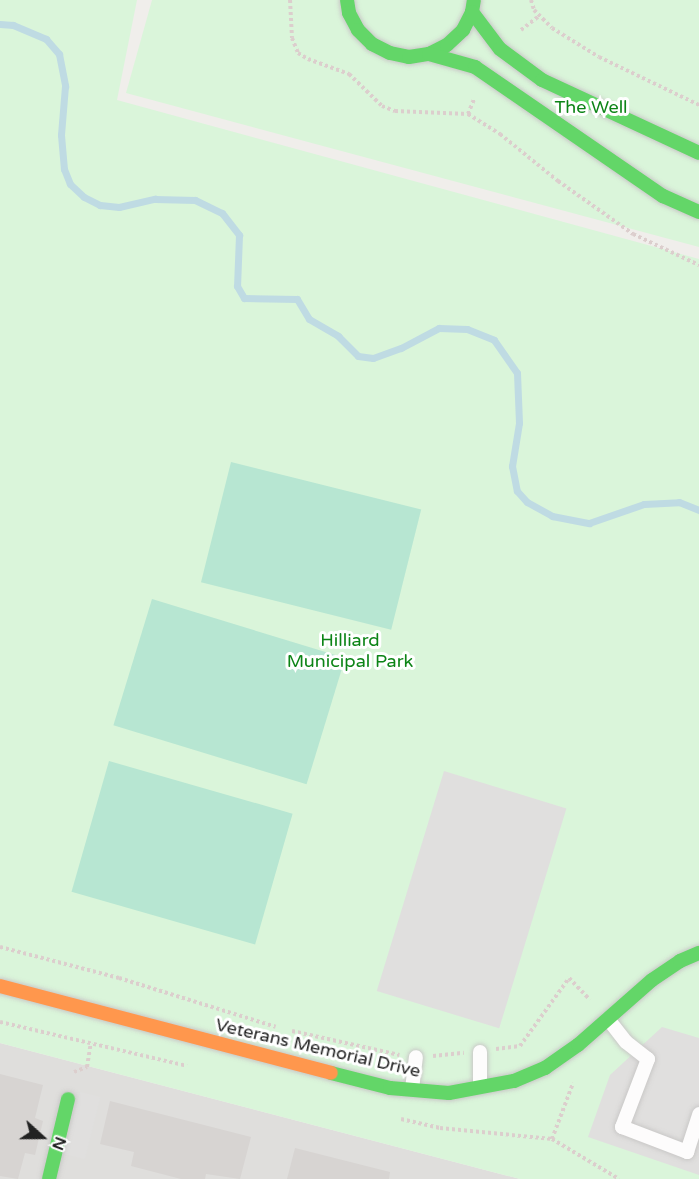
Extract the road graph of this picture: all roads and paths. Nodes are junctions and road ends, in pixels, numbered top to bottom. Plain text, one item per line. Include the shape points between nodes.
1 (290, 0) edge
2 (347, 0) edge
3 (531, 0) edge
4 (473, 6) edge
5 (539, 16) junction
6 (517, 34) dead end
7 (429, 54) junction
8 (699, 105) edge
9 (699, 153) edge
10 (699, 212) edge
11 (699, 265) edge
12 (0, 947) edge
13 (699, 953) edge
14 (0, 986) edge
15 (608, 1019) junction
16 (280, 1028) dead end
17 (291, 1031) dead end
18 (480, 1052) junction
19 (416, 1057) junction
20 (574, 1080) dead end
21 (480, 1089) junction
22 (411, 1091) junction
23 (68, 1099) dead end
24 (699, 1114) edge
25 (552, 1139) dead end
26 (49, 1179) edge

1 - 11 path via 292,38 298,53 349,74 382,106 395,111 468,114 633,234
2 - 7 street via 358,30 372,44 410,57
3 - 5 path
4 - 7 street via 463,30 447,45
4 - 9 street via 500,49 542,80
5 - 6 path
5 - 8 path via 599,57
7 - 10 street via 475,67 663,196
12 - 16 path via 119,978
13 - 15 street, Veterans Memorial Drive via 652,980
14 - 22 street, Veterans Memorial Drive
15 - 18 path via 569,978 520,1046
15 - 21 street, Veterans Memorial Drive via 545,1068
15 - 24 lane via 626,1042 648,1059 622,1127 687,1152
17 - 19 path
18 - 19 path
18 - 21 lane
19 - 22 lane
20 - 25 path
21 - 22 street, Veterans Memorial Drive via 449,1093
23 - 26 street

